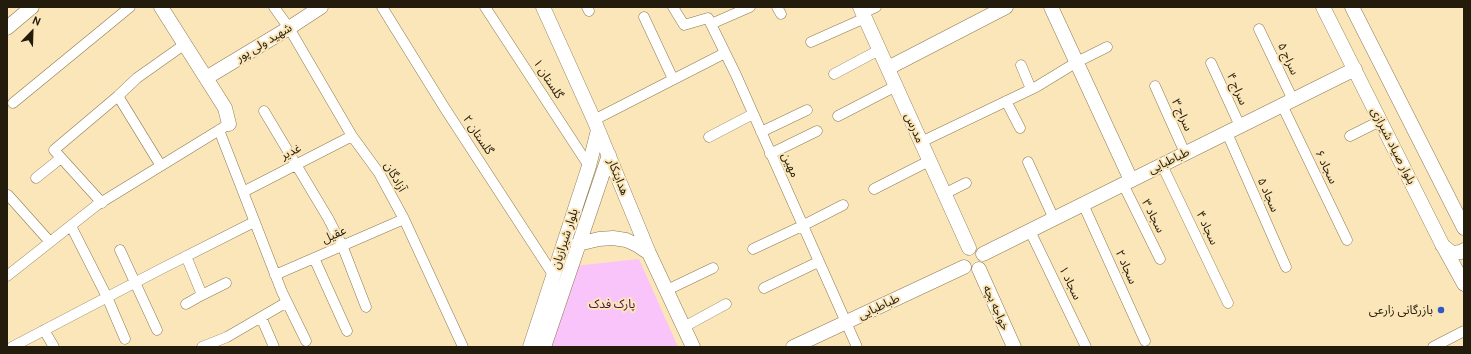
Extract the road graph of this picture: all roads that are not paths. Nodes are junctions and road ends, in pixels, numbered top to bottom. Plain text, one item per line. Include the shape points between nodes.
1 (32, 7) edge
2 (130, 7) edge
3 (161, 7) edge
4 (274, 7) edge
5 (321, 7) edge
6 (382, 7) edge
7 (485, 7) edge
8 (542, 7) edge
9 (673, 7) edge
10 (750, 7) edge
11 (876, 7) edge
12 (1006, 7) edge
13 (1051, 7) edge
14 (1323, 7) edge
15 (1352, 7) edge
16 (863, 13) edge
17 (644, 17) dead end
18 (709, 21) junction
19 (7, 28) edge
20 (289, 28) junction
21 (1259, 29) dead end
22 (811, 42) dead end
23 (185, 44) junction
24 (1107, 47) dead end
25 (879, 50) junction
26 (725, 53) junction
27 (1077, 62) junction
28 (1211, 63) dead end
29 (1021, 65) dead end
30 (888, 68) junction
31 (1355, 69) junction
32 (834, 74) dead end
33 (206, 78) junction
34 (673, 79) junction
35 (896, 86) junction
36 (1155, 86) dead end
37 (1031, 89) junction
38 (118, 96) junction
39 (1006, 101) junction
40 (13, 103) dead end
41 (1287, 103) junction
42 (807, 110) dead end
43 (264, 111) dead end
44 (753, 114) junction
45 (838, 116) dead end
46 (1380, 120) junction
47 (596, 125) junction
48 (224, 127) junction
49 (1020, 128) dead end
50 (1233, 129) junction
51 (817, 131) dead end
52 (761, 132) junction
53 (352, 136) junction
54 (1350, 136) dead end
55 (708, 138) dead end
56 (921, 142) junction
57 (770, 154) junction
58 (1185, 154) junction
59 (609, 155) junction
60 (61, 158) junction
61 (930, 161) junction
62 (1028, 162) dead end
63 (296, 164) junction
64 (1162, 165) junction
65 (161, 166) junction
66 (589, 166) junction
67 (604, 171) junction
68 (36, 178) dead end
69 (1127, 182) junction
70 (966, 183) dead end
71 (874, 189) dead end
72 (243, 192) junction
73 (944, 194) junction
74 (8, 195) edge
75 (102, 202) junction
76 (1083, 204) junction
77 (843, 205) dead end
78 (404, 219) junction
79 (1054, 219) junction
80 (254, 222) junction
81 (71, 226) junction
82 (802, 226) junction
83 (1464, 228) edge
84 (1030, 230) junction
85 (1346, 240) dead end
86 (50, 242) junction
87 (578, 244) junction
88 (1442, 244) junction
89 (342, 245) junction
90 (969, 248) junction
91 (753, 249) dead end
92 (120, 250) dead end
93 (1464, 250) edge
94 (649, 253) junction
95 (983, 254) junction
96 (186, 256) junction
97 (314, 258) junction
98 (1160, 260) dead end
99 (818, 262) junction
100 (964, 267) junction
101 (1286, 267) dead end
102 (713, 268) dead end
103 (979, 269) junction
104 (275, 275) junction
105 (7, 276) edge
106 (554, 276) junction
107 (134, 282) junction
108 (226, 283) dead end
109 (1464, 284) edge
110 (764, 288) dead end
111 (667, 290) junction
112 (202, 295) junction
113 (107, 297) junction
114 (287, 302) junction
115 (1228, 303) dead end
116 (186, 304) dead end
117 (726, 304) dead end
118 (366, 306) dead end
119 (261, 317) junction
120 (846, 323) junction
121 (684, 327) junction
122 (44, 330) junction
123 (157, 330) dead end
124 (347, 331) dead end
125 (1462, 335) edge
126 (125, 339) dead end
127 (1145, 340) dead end
128 (306, 341) dead end
129 (7, 342) edge
130 (11, 347) edge
131 (54, 347) edge
132 (202, 347) edge
133 (274, 347) edge
134 (463, 347) edge
135 (530, 347) edge
136 (544, 347) edge
137 (693, 347) edge
138 (793, 347) edge
139 (857, 347) edge
140 (1014, 347) edge
141 (1086, 347) edge
142 (1434, 347) edge

1 - 19 street
2 - 40 street
3 - 23 street
4 - 20 street, آزادگان
5 - 20 street, شهید ولی پور
6 - 106 street, گلستان ۲
7 - 66 street, گلستان ۱
8 - 47 street, هدایتکار
9 - 18 street via 684,25
10 - 18 street
11 - 16 street
12 - 30 street
13 - 27 street
14 - 31 street, بلوار صیاد شیرازی
15 - 83 street
16 - 22 street
16 - 25 street, مدرس
17 - 34 street
18 - 26 street, مهین
20 - 33 street, شهید ولی پور
20 - 53 street, آزادگان
21 - 41 street, سراج ۵
23 - 33 street
23 - 38 street via 137,78
24 - 27 street
25 - 30 street, مدرس
25 - 32 street
26 - 34 street
26 - 44 street, مهین
27 - 37 street
27 - 69 street
28 - 50 street, سراج ۴
29 - 37 street
30 - 35 street, مدرس
31 - 41 street, طباطبایی
31 - 46 street, بلوار صیاد شیرازی
33 - 48 street via 225,108
34 - 47 street
35 - 45 street
35 - 56 street, مدرس
36 - 58 street, سراج ۳
37 - 39 street
38 - 60 street via 54,150
38 - 65 street
39 - 49 street
39 - 56 street
41 - 50 street, طباطبایی
41 - 85 street, سجاد ۶
42 - 52 street
43 - 63 street
44 - 52 street, مهین
44 - 55 street
46 - 54 street
46 - 88 street, بلوار صیاد شیرازی
47 - 59 street, هدایتکار
47 - 66 street, بلوار شیرازیان
48 - 65 street
48 - 72 street
50 - 58 street, طباطبایی
50 - 101 street, سجاد ۵
51 - 57 street
52 - 57 street, مهین
53 - 63 street, غدیر
53 - 78 street, آزادگان via 379,173
56 - 61 street, مدرس
57 - 82 street, مهین
58 - 64 street, طباطبایی
59 - 67 street, بلوار شیرازیان
59 - 94 street, هدایتکار
60 - 68 street
60 - 75 street
61 - 71 street
61 - 73 street, مدرس
62 - 79 street
63 - 72 street, غدیر
63 - 89 street
64 - 69 street, طباطبایی
64 - 115 street, سجاد ۴
65 - 75 street
66 - 67 street
66 - 106 street, بلوار شیرازیان
67 - 87 street, بلوار شیرازیان
69 - 76 street, طباطبایی
69 - 98 street, سجاد ۳
70 - 73 street
72 - 80 street
73 - 90 street, مدرس
74 - 86 street
75 - 81 street
76 - 79 street, طباطبایی
76 - 127 street, سجاد ۲
77 - 82 street
78 - 89 street, عقیل
78 - 134 street, آزادگان
79 - 84 street, طباطبایی
80 - 96 street
80 - 104 street
81 - 86 street
81 - 113 street
82 - 91 street
82 - 99 street, مهین
84 - 95 street, طباطبایی
84 - 141 street, سجاد ۱
86 - 105 street
87 - 94 street via 613,238 626,240
87 - 136 street, بلوار شیرازیان
88 - 93 street via 1452,253
88 - 109 street, بلوار صیاد شیرازی
89 - 97 street, عقیل
89 - 118 street
90 - 95 street via 979,250
90 - 100 street via 961,256
92 - 107 street
94 - 111 street, هدایتکار
95 - 103 street via 983,265
96 - 107 street
96 - 112 street
97 - 104 street, عقیل
97 - 124 street
99 - 110 street
99 - 120 street, مهین
100 - 103 street via 974,271
100 - 120 street, طباطبایی
102 - 111 street
103 - 140 street, خواجه بچه
104 - 114 street
106 - 135 street, بلوار شیرازیان
107 - 113 street
107 - 123 street
108 - 112 street
111 - 121 street, هدایتکار
112 - 116 street
113 - 122 street
113 - 126 street
114 - 119 street
114 - 128 street
117 - 121 street
119 - 132 street via 227,337
119 - 133 street
120 - 138 street, طباطبایی
120 - 139 street, مهین
121 - 137 street, هدایتکار
122 - 130 street
122 - 131 street
125 - 142 street
129 - 130 street

